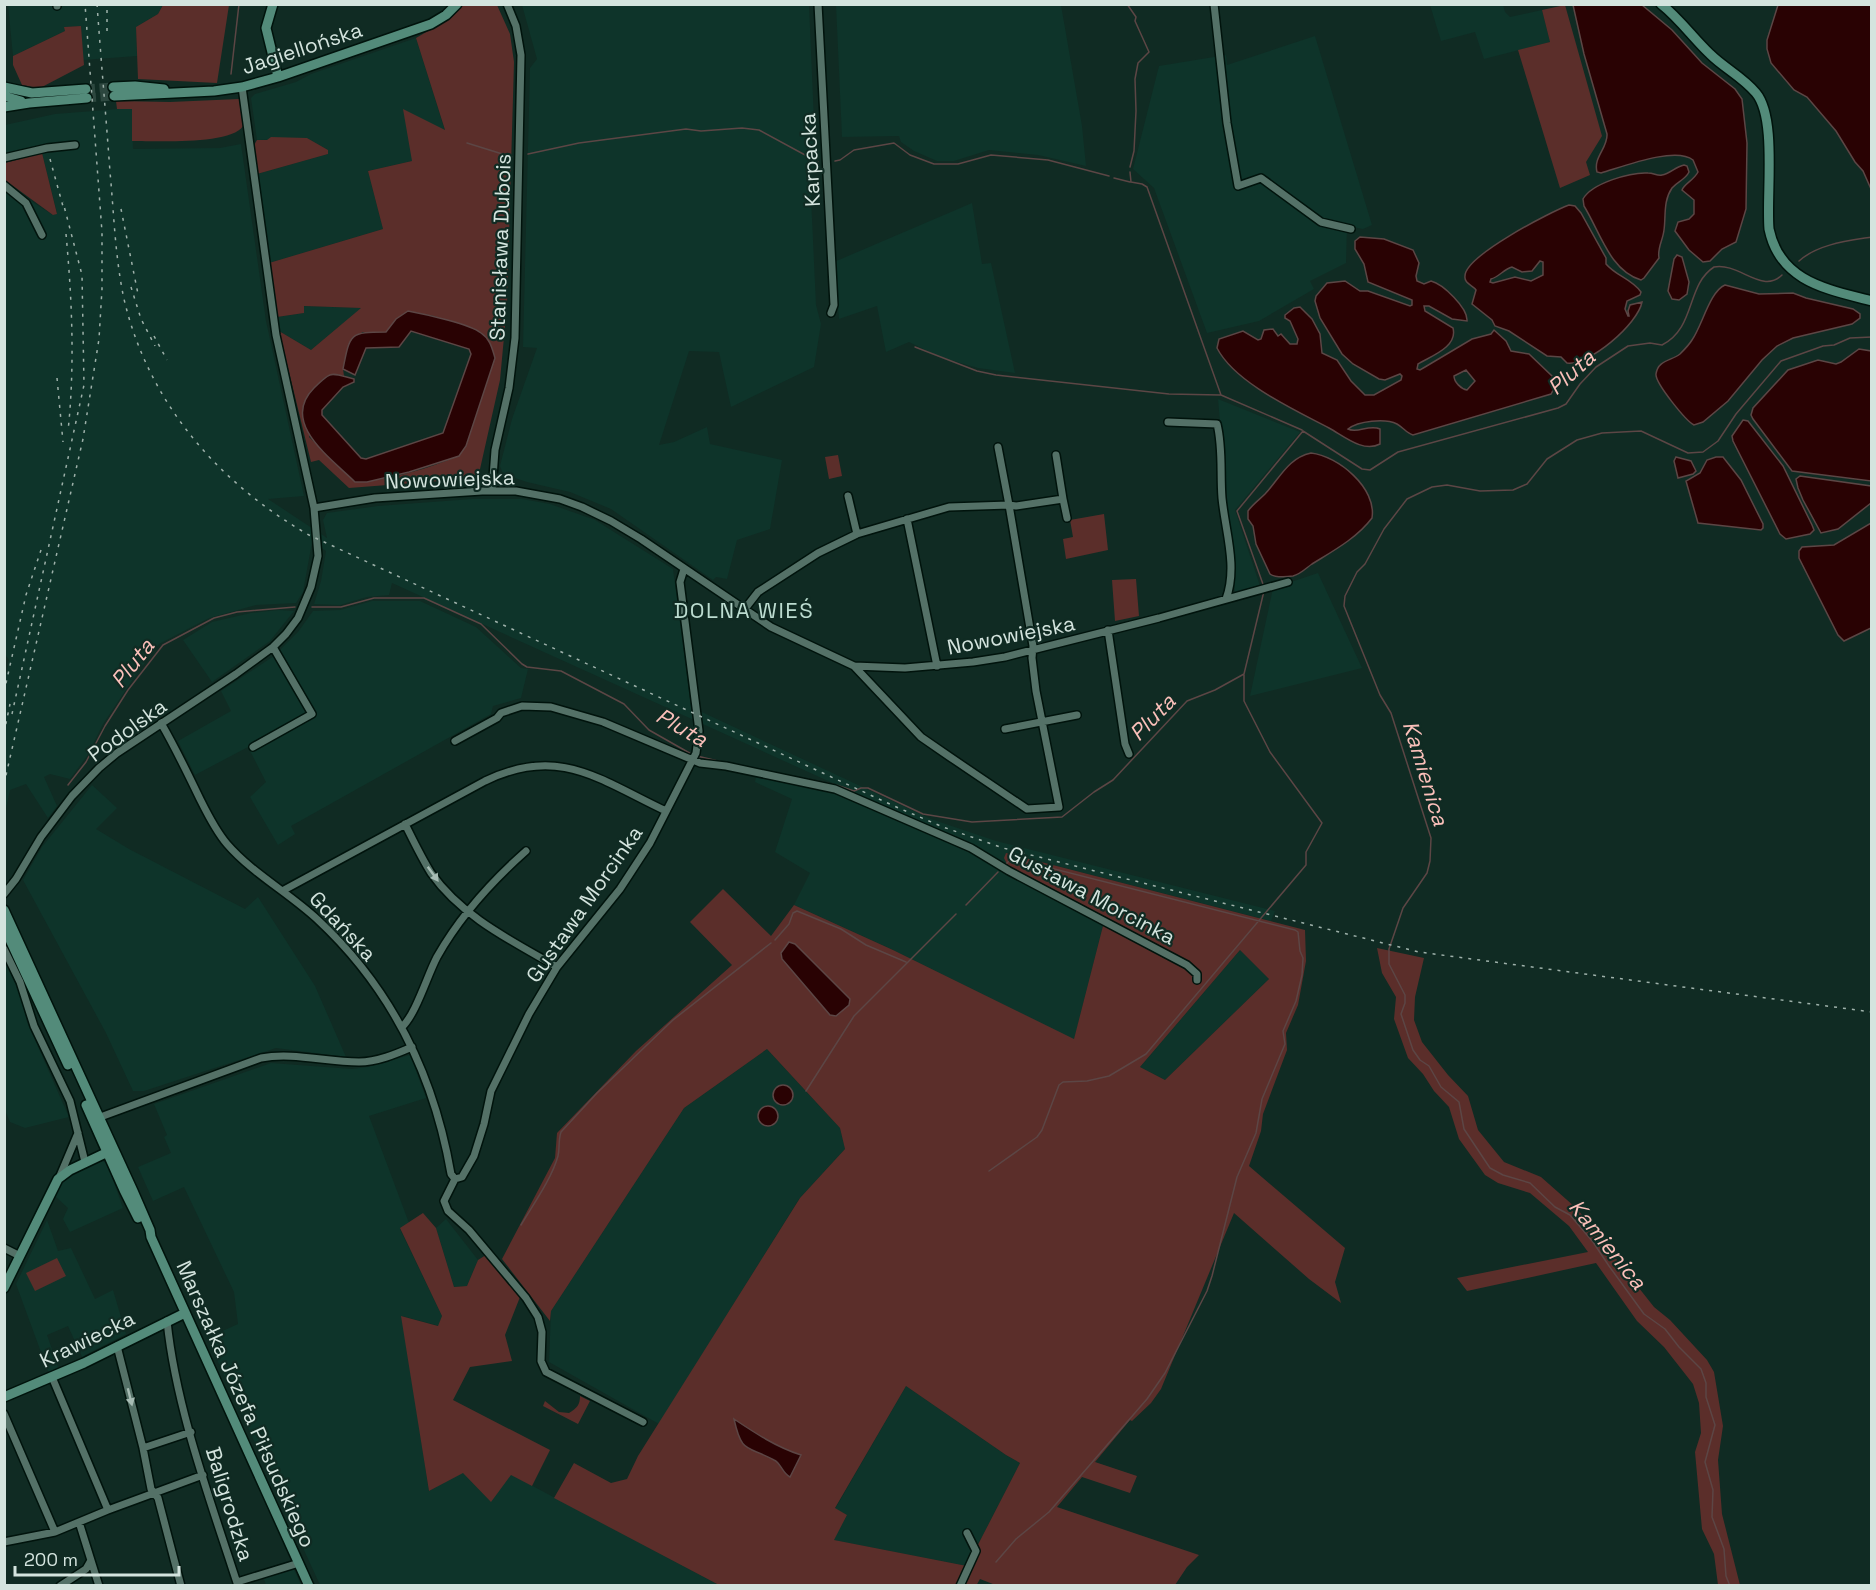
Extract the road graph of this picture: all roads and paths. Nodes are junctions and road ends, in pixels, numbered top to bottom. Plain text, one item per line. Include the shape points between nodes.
1 (273, 4) edge
2 (457, 4) edge
3 (507, 4) edge
4 (818, 4) edge
5 (1214, 4) edge
6 (1661, 4) edge
7 (4, 77) edge
8 (278, 77) junction
9 (4, 87) edge
10 (242, 87) junction
11 (18, 91) junction
12 (114, 92) tunnel mouth
13 (87, 94) tunnel mouth
14 (4, 96) edge
15 (45, 97) junction
16 (29, 103) junction
17 (4, 107) edge
18 (75, 145) dead end
19 (4, 159) edge
20 (4, 185) edge
21 (1351, 229) dead end
22 (42, 235) dead end
23 (1872, 301) edge
24 (831, 313) dead end
25 (1168, 422) dead end
26 (998, 447) dead end
27 (1056, 455) dead end
28 (492, 491) junction
29 (848, 496) dead end
30 (1063, 499) junction
31 (1008, 505) junction
32 (314, 508) junction
33 (1067, 518) dead end
34 (907, 519) junction
35 (857, 534) junction
36 (684, 569) junction
37 (1288, 582) dead end
38 (1226, 598) junction
39 (744, 610) junction
40 (1108, 630) junction
41 (273, 647) junction
42 (1033, 651) junction
43 (854, 666) junction
44 (937, 666) junction
45 (1077, 715) dead end
46 (1042, 722) junction
47 (161, 723) junction
48 (1005, 729) dead end
49 (455, 741) dead end
50 (253, 747) dead end
51 (1129, 754) dead end
52 (694, 757) junction
53 (666, 811) junction
54 (405, 824) junction
55 (526, 851) dead end
56 (284, 890) junction
57 (4, 894) edge
58 (4, 910) edge
59 (467, 911) junction
60 (4, 927) edge
61 (4, 949) edge
62 (556, 967) junction
63 (1197, 980) dead end
64 (402, 1027) junction
65 (62, 1044) junction
66 (412, 1047) junction
67 (95, 1119) junction
68 (78, 1133) junction
69 (110, 1151) junction
70 (85, 1162) junction
71 (58, 1179) junction
72 (455, 1179) junction
73 (4, 1248) edge
74 (20, 1256) junction
75 (4, 1288) edge
76 (185, 1313) junction
77 (166, 1322) junction
78 (117, 1346) junction
79 (52, 1377) junction
80 (4, 1397) edge
81 (4, 1414) edge
82 (643, 1422) dead end
83 (190, 1432) junction
84 (143, 1448) junction
85 (203, 1475) junction
86 (154, 1494) junction
87 (108, 1510) junction
88 (79, 1522) junction
89 (55, 1532) junction
90 (967, 1533) dead end
91 (4, 1542) edge
92 (90, 1562) junction
93 (298, 1563) junction
94 (74, 1577) junction
95 (238, 1584) edge
96 (60, 1586) edge
97 (76, 1586) edge
98 (99, 1586) edge
99 (180, 1586) edge
100 (309, 1586) edge
101 (960, 1586) edge

1 - 8 street via 267,28
2 - 8 street, Jagiellońska via 430,24
3 - 28 street, Stanisława Dubois via 521,55 516,325
4 - 24 street, Karpacka via 834,305
5 - 21 street via 1238,186 1261,178 1321,222
6 - 23 street via 1762,102 1768,127 1769,229 1781,258 1810,282
7 - 11 street
8 - 10 street, Jagiellońska
9 - 11 street
10 - 12 street, Jagiellońska via 184,92 135,86
10 - 32 street via 276,335
11 - 15 street
13 - 15 street
14 - 16 street
15 - 16 street
16 - 17 street
18 - 19 street via 47,147
20 - 22 street via 26,203
25 - 38 street via 1217,424 1231,569
26 - 31 street
27 - 30 street
28 - 32 street, Nowowiejska via 375,498
28 - 36 street, Nowowiejska via 535,494 582,507 641,538
29 - 35 street
30 - 31 street
30 - 33 street
31 - 34 street via 949,507
31 - 42 street
32 - 41 street, Podolska via 318,556 311,587 297,618
34 - 35 street
34 - 44 street
35 - 39 street via 818,553 758,592
36 - 39 street, Nowowiejska
36 - 52 street, Gustawa Morcinka via 680,582 699,730
37 - 38 street, Nowowiejska
38 - 40 street, Nowowiejska
39 - 43 street, Nowowiejska via 786,635
40 - 42 street, Nowowiejska
40 - 51 street
41 - 47 street, Podolska
41 - 50 street via 312,714
42 - 44 street, Nowowiejska
42 - 46 street
43 - 44 street, Nowowiejska
43 - 46 street via 921,737 1027,809 1059,807
45 - 46 street
46 - 48 street
47 - 56 street, Gdańska via 221,837 244,861
47 - 57 street, Podolska via 116,754 82,786 41,837
49 - 52 street, Gustawa Morcinka via 501,713 541,705 603,722
52 - 53 street, Gustawa Morcinka
52 - 63 street, Gustawa Morcinka via 703,764 854,795 982,853 1187,965 1197,974
53 - 54 street via 586,772 538,765 500,774
53 - 62 street, Gustawa Morcinka via 635,868
54 - 56 street
54 -> 59 street via 433,874
55 - 59 street
56 - 64 street, Gdańska via 340,942
58 - 65 street, Marszałka Józefa Piłsudskiego
59 - 62 street
59 - 64 street via 436,959
60 - 65 street, Marszałka Józefa Piłsudskiego
61 - 68 street via 34,1026 70,1101
62 - 72 street, Gustawa Morcinka via 496,1077 474,1156 462,1177
64 - 66 street, Gdańska
65 - 67 street, Marszałka Józefa Piłsudskiego
66 - 67 street via 359,1062 286,1056 261,1058
66 - 72 street, Gdańska via 441,1124
67 - 69 street, Marszałka Józefa Piłsudskiego
68 - 70 street
68 - 71 street
69 - 70 street
69 - 76 street, Marszałka Józefa Piłsudskiego via 150,1230
70 - 71 street
71 - 74 street
72 - 82 street, Gustawa Morcinka via 446,1196 448,1211 469,1230 534,1310 542,1327 542,1367
73 - 74 street
74 - 75 street
76 - 77 street, Krawiecka
76 - 93 street, Marszałka Józefa Piłsudskiego
77 - 78 street, Krawiecka
77 - 83 street, Baligrodzka
78 - 79 street, Krawiecka
78 -> 84 street
79 - 80 street, Krawiecka
79 - 87 street
81 - 89 street
83 - 84 street, Baligrodzka
83 - 85 street, Baligrodzka
84 - 86 street
85 - 86 street
85 - 95 street, Baligrodzka
86 - 87 street
86 - 99 street
87 - 88 street
88 - 89 street
88 - 92 street
89 - 91 street
90 - 101 street via 976,1551
92 - 94 street
92 - 98 street
93 - 95 street
93 - 100 street, Marszałka Józefa Piłsudskiego
94 - 96 street
94 - 97 street

